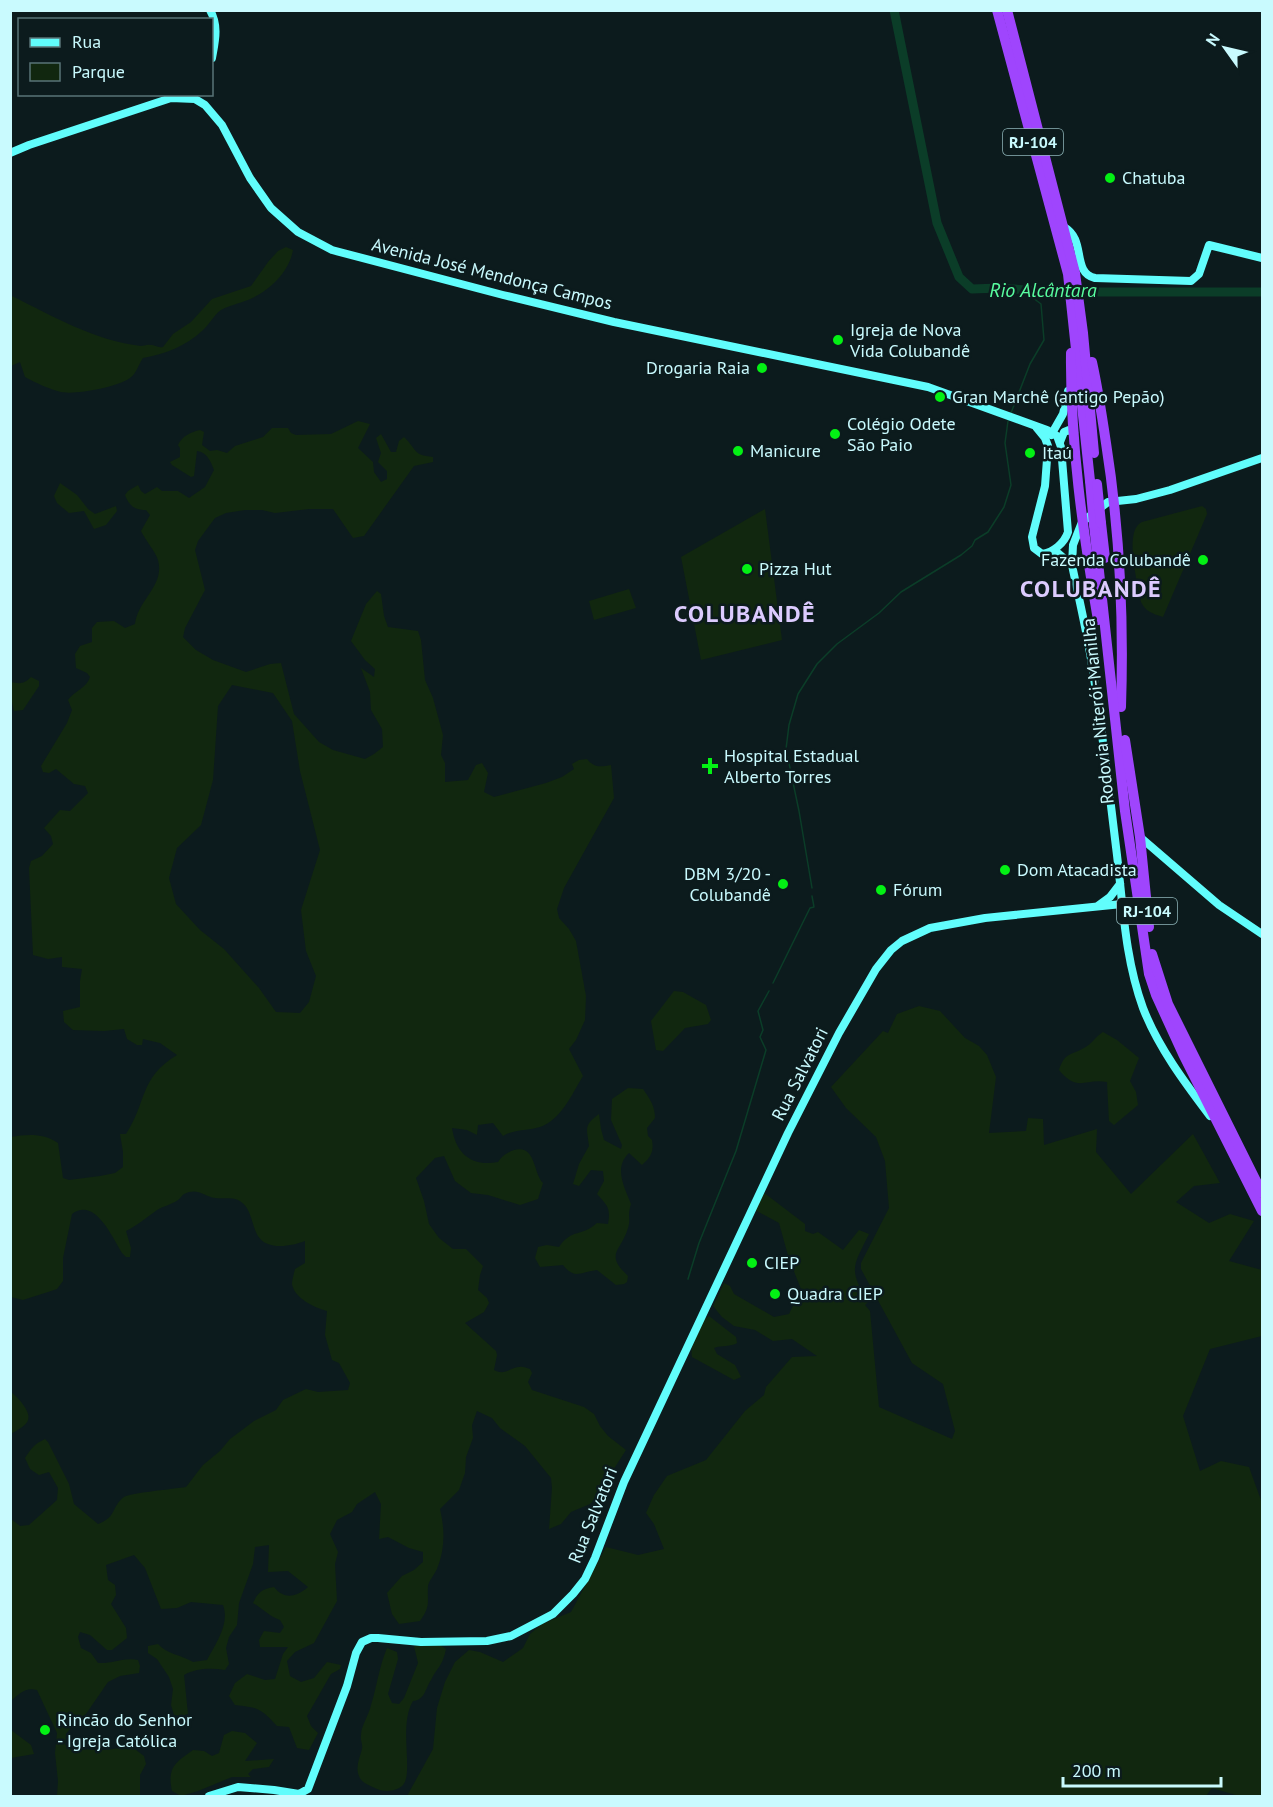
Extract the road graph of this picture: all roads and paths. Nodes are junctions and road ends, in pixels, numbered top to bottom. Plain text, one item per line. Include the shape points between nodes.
1 (210, 10) edge
2 (997, 10) edge
3 (1007, 10) edge
4 (213, 52) edge
5 (200, 98) edge
6 (10, 153) edge
7 (1263, 258) edge
8 (1076, 273) junction
9 (1076, 312) junction
10 (1083, 333) junction
11 (1071, 379) junction
12 (1036, 427) junction
13 (1053, 432) junction
14 (1074, 433) junction
15 (1060, 442) junction
16 (1047, 446) junction
17 (1263, 458) edge
18 (1112, 478) junction
19 (1093, 481) junction
20 (1078, 487) junction
21 (1095, 498) junction
22 (1111, 502) junction
23 (1095, 511) junction
24 (1066, 516) junction
25 (1116, 521) junction
26 (1082, 522) junction
27 (1051, 552) junction
28 (1072, 564) junction
29 (1117, 706) junction
30 (1140, 837) junction
31 (1156, 851) junction
32 (1142, 856) junction
33 (1120, 884) junction
34 (1122, 904) junction
35 (1100, 906) junction
36 (1124, 925) junction
37 (1263, 934) edge
38 (1223, 1133) junction
39 (1263, 1193) edge
40 (1263, 1211) edge
41 (209, 1797) edge

1 - 4 main road via 216,20
2 - 8 highway, Rodovia Niterói-Manilha / RJ-104
3 - 8 highway, Rodovia Niterói-Manilha / RJ-104
5 - 6 main road, Avenida José Mendonça Campos via 171,98
5 - 12 main road, Avenida José Mendonça Campos via 222,125 271,208 298,232 332,250 614,322 928,387
7 - 8 main road via 1209,245 1199,274 1191,280 1095,278
8 - 9 highway, Rodovia Niterói-Manilha / RJ-104
9 - 10 highway, Rodovia Niterói-Manilha / RJ-104
9 - 11 highway
9 - 19 highway, Rodovia Niterói-Manilha / RJ-104
10 - 18 highway via 1098,386
10 - 19 highway, Rodovia Niterói-Manilha / RJ-104
11 - 13 main road via 1063,414
11 - 14 highway
12 - 13 main road, Avenida José Mendonça Campos
12 - 16 main road
13 - 15 main road
13 - 16 main road
14 - 15 main road via 1064,432
14 - 20 highway
15 - 16 main road via 1053,440
15 - 24 main road
16 - 27 main road via 1045,486 1032,537 1039,553
17 - 22 main road via 1170,490
18 - 21 highway via 1105,493
18 - 22 highway
19 - 29 highway, Rodovia Niterói-Manilha / RJ-104, bridge
20 - 21 main road
20 - 26 highway
21 - 22 main road
22 - 23 main road
22 - 25 highway
23 - 25 highway via 1107,513
23 - 26 main road
24 - 26 main road
24 - 27 main road via 1067,535
25 - 29 highway via 1123,632
26 - 28 main road via 1073,545
26 - 29 highway
27 - 28 main road
28 - 33 main road via 1100,716
29 - 30 highway, Rodovia Niterói-Manilha / RJ-104
29 - 38 highway, Rodovia Niterói-Manilha / RJ-104 via 1126,819 1149,974 1168,1023
30 - 31 main road
30 - 32 highway, Rodovia Niterói-Manilha / RJ-104
31 - 32 main road
31 - 37 main road via 1219,905
32 - 39 highway, Rodovia Niterói-Manilha / RJ-104 via 1152,951 1162,987
33 - 34 main road
33 - 35 main road
34 - 35 main road
34 - 36 main road
35 - 36 main road via 1112,910
35 - 41 main road, Rua Salvatori via 985,918 924,930 891,950 876,969 815,1076 624,1482 595,1558 573,1594 553,1614 511,1636 487,1641 371,1638 362,1642 308,1789 298,1794 237,1787
36 - 38 main road via 1130,966 1144,1009 1190,1088
38 - 40 highway, Rodovia Niterói-Manilha / RJ-104

